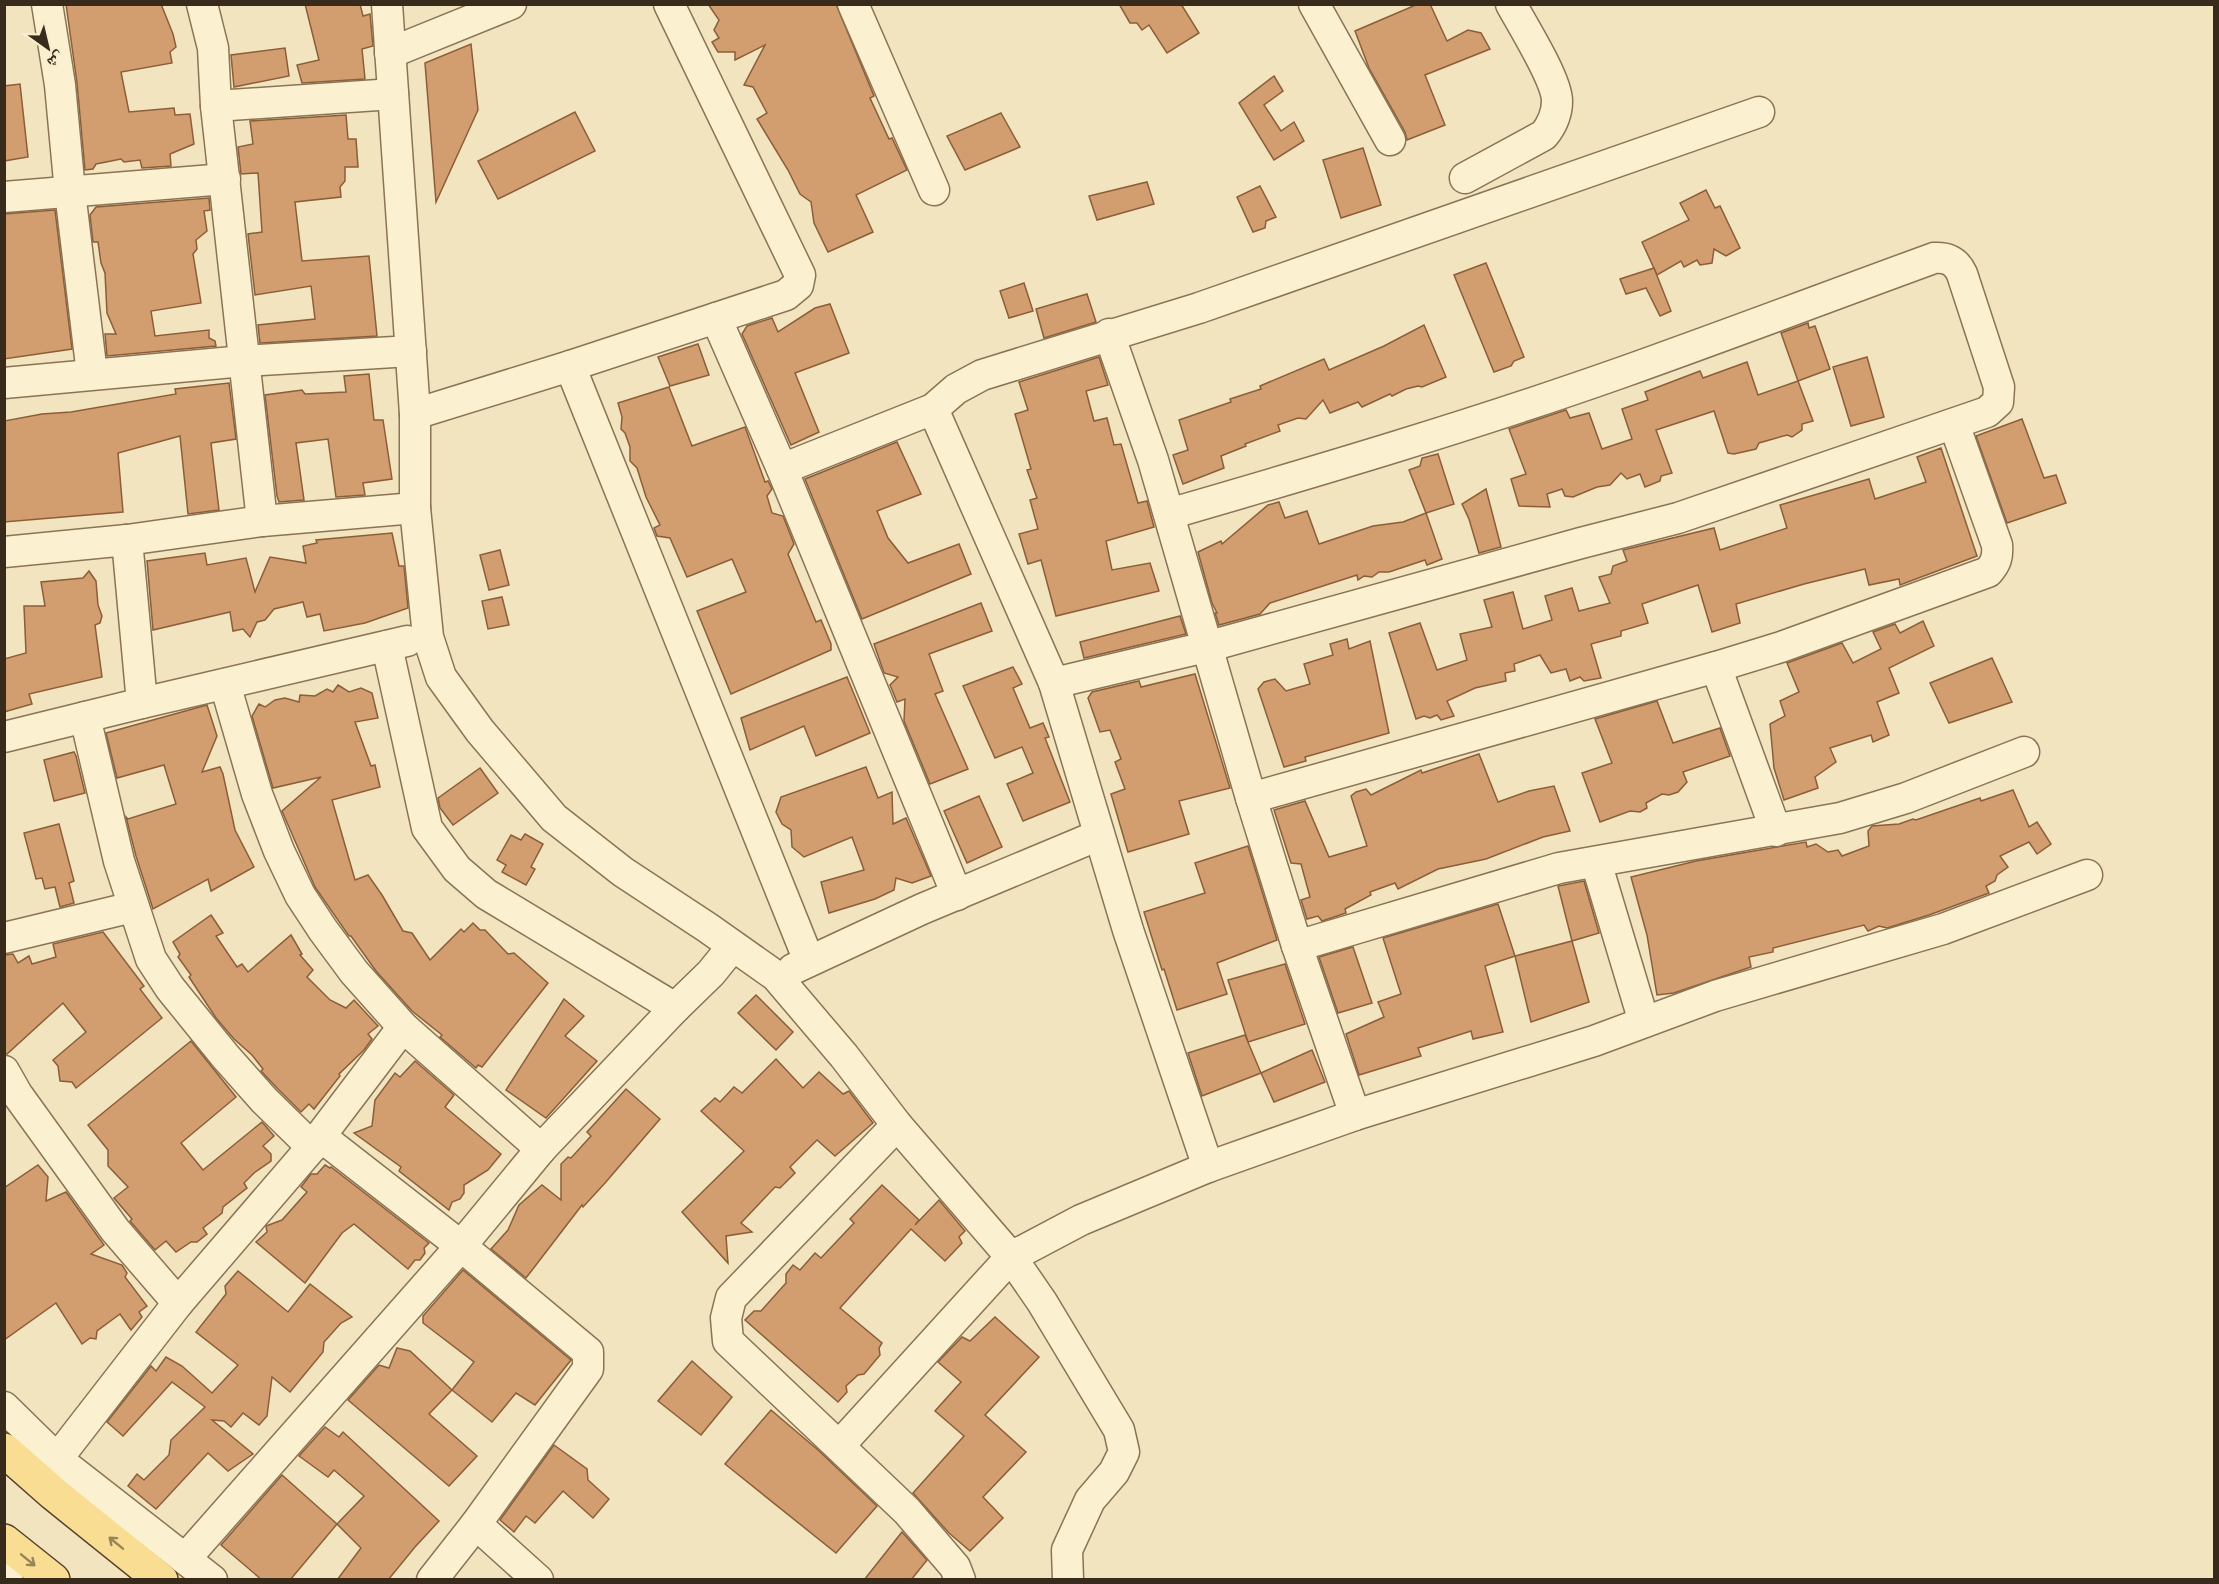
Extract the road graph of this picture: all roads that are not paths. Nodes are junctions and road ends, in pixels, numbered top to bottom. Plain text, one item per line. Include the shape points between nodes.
1 (47, 4) edge
2 (202, 4) edge
3 (387, 4) edge
4 (511, 4) edge
5 (669, 4) edge
6 (853, 4) edge
7 (1511, 4) edge
8 (1320, 6) edge
9 (390, 53) junction
10 (393, 94) junction
11 (216, 106) junction
12 (1759, 112) dead end
13 (1390, 140) dead end
14 (1465, 178) dead end
15 (225, 179) junction
16 (934, 190) dead end
17 (70, 192) junction
18 (4, 197) edge
19 (716, 318) junction
20 (1109, 334) junction
21 (411, 351) junction
22 (244, 361) junction
23 (570, 366) junction
24 (92, 374) junction
25 (4, 383) edge
26 (933, 409) junction
27 (415, 414) junction
28 (1954, 424) junction
29 (782, 469) junction
30 (416, 508) junction
31 (1168, 514) junction
32 (261, 521) junction
33 (127, 540) junction
34 (4, 552) edge
35 (428, 637) junction
36 (387, 646) junction
37 (1206, 647) junction
38 (1716, 667) junction
39 (1054, 683) junction
40 (225, 684) junction
41 (142, 703) junction
42 (85, 717) junction
43 (4, 737) edge
44 (2024, 752) dead end
45 (1251, 798) junction
46 (1776, 831) junction
47 (1099, 835) junction
48 (1596, 862) junction
49 (2087, 875) dead end
50 (957, 895) junction
51 (133, 907) junction
52 (4, 938) edge
53 (1297, 946) junction
54 (732, 947) junction
55 (809, 962) junction
56 (776, 976) junction
57 (675, 1008) junction
58 (1644, 1022) junction
59 (403, 1027) junction
60 (4, 1071) edge
61 (1355, 1115) junction
62 (897, 1125) junction
63 (316, 1141) junction
64 (541, 1149) junction
65 (1208, 1167) junction
66 (461, 1246) junction
67 (1011, 1257) junction
68 (178, 1303) junction
69 (4, 1407) edge
70 (839, 1446) junction
71 (4, 1450) edge
72 (57, 1459) junction
73 (476, 1524) junction
74 (4, 1541) edge
75 (173, 1569) edge
76 (53, 1580) edge
77 (212, 1580) edge
78 (432, 1580) edge
79 (538, 1580) edge
80 (960, 1580) edge
81 (1068, 1580) edge

1 - 17 street via 60,85
2 - 11 street via 213,48
3 - 9 street
4 - 9 street
5 - 19 street via 800,275 798,285 786,295
6 - 16 street
7 - 14 street via 1554,85 1556,113 1544,135
8 - 13 street
9 - 10 street
10 - 11 street
10 - 21 street
11 - 15 street
12 - 20 street via 1199,308
15 - 17 street
15 - 22 street
17 - 18 street
17 - 24 street
19 - 23 street
19 - 29 street
20 - 26 street via 982,375 956,389
20 - 31 street via 1154,460
21 - 22 street
21 - 27 street
22 - 24 street
22 - 32 street
23 - 27 street
23 - 55 street
24 - 25 street
26 - 29 street
26 - 39 street
27 - 30 street
28 - 31 street via 1987,412 2000,395 1962,274 1951,260 1943,257 1493,415
28 - 37 street via 1678,518
28 - 38 street via 1997,545 1995,565 1988,572
29 - 50 street
30 - 32 street
30 - 35 street
31 - 37 street
32 - 33 street
33 - 34 street
33 - 41 street
35 - 36 street
35 - 54 street via 441,677 554,818 623,872
36 - 40 street
36 - 57 street via 427,828 457,869 486,894
37 - 39 street
37 - 45 street
38 - 45 street
38 - 46 street
39 - 47 street
40 - 41 street
40 - 59 street via 257,794 300,895 354,972
41 - 42 street
42 - 43 street
42 - 51 street
44 - 46 street via 1906,798 1840,818
45 - 53 street
46 - 48 street
47 - 50 street
47 - 65 street
48 - 53 street via 1559,868
48 - 58 street
49 - 58 street via 1943,929 1715,996
50 - 55 street
51 - 52 street
51 - 63 street via 151,959 170,988 264,1100
53 - 61 street
54 - 56 street
54 - 57 street
55 - 56 street
56 - 62 street
57 - 64 street
58 - 61 street
59 - 63 street
59 - 64 street
60 - 68 street via 115,1230
61 - 65 street
62 - 67 street
62 - 70 street via 731,1298 726,1318 728,1341
63 - 66 street
63 - 68 street
64 - 66 street
65 - 67 street via 1081,1220
66 - 73 street via 588,1352 588,1369
66 - 75 street
67 - 70 street
67 - 81 street via 1119,1430 1124,1452 1114,1472 1090,1500 1067,1550
68 - 72 street
69 - 72 street
70 - 80 street via 908,1511 955,1567
75 -> 71 main road via 54,1494
72 - 75 street
73 - 78 street
73 - 79 street
74 -> 76 main road
75 - 77 street

